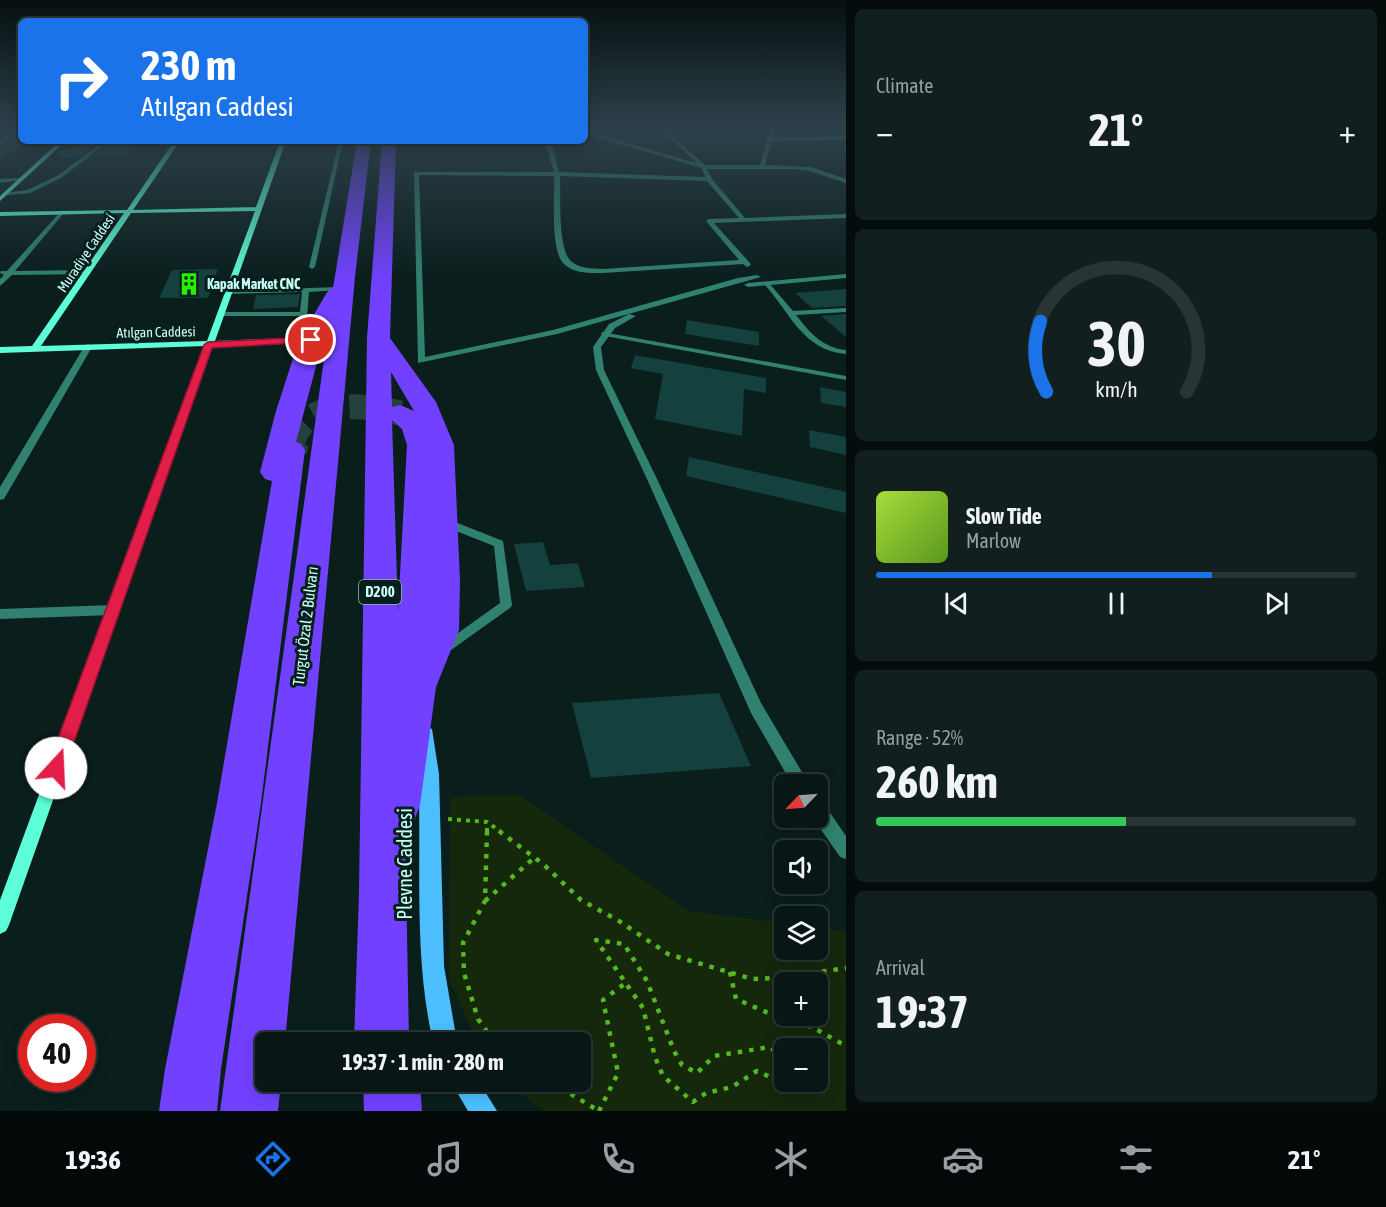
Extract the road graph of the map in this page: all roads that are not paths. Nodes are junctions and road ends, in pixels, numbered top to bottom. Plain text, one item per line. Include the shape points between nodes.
1 (23, 178) edge
2 (57, 178) edge
3 (152, 178) edge
4 (269, 178) edge
5 (339, 178) edge
6 (355, 178) edge
7 (387, 178) edge
8 (416, 178) edge
9 (557, 178) edge
10 (674, 178) edge
11 (709, 179) joint
12 (21, 180) junction
13 (0, 181) edge
14 (7, 193) junction
15 (0, 199) edge
16 (257, 209) junction
17 (129, 211) junction
18 (62, 213) junction
19 (0, 214) edge
20 (846, 216) edge
21 (743, 219) junction
22 (744, 262) junction
23 (87, 272) junction
24 (0, 273) edge
25 (9, 273) junction
26 (846, 276) edge
27 (332, 278) junction
28 (766, 282) junction
29 (0, 284) edge
30 (306, 290) junction
31 (227, 293) junction
32 (846, 310) edge
33 (792, 313) junction
34 (219, 314) junction
35 (312, 325) junction
36 (605, 334) junction
37 (378, 338) junction
38 (208, 345) junction
39 (88, 346) junction
40 (35, 348) junction
41 (0, 350) edge
42 (846, 352) edge
43 (846, 378) edge
44 (400, 413) tunnel mouth
45 (291, 450) tunnel mouth
46 (0, 496) edge
47 (442, 520) junction
48 (112, 610) junction
49 (0, 614) edge
50 (424, 672) junction
51 (795, 774) edge
52 (239, 803) junction
53 (828, 825) edge
54 (846, 851) edge
55 (383, 893) junction
56 (0, 925) edge
57 (381, 1032) edge
58 (390, 1032) edge
59 (443, 1032) edge
60 (380, 1092) edge
61 (392, 1092) edge
62 (471, 1092) edge
63 (188, 1111) edge
64 (249, 1111) edge
65 (380, 1111) edge
66 (393, 1111) edge
67 (484, 1111) edge

1 - 12 street
2 - 14 street via 28,192
3 - 17 street, Muradiye Caddesi
4 - 16 street
5 - 27 lane
6 - 27 highway, Turgut Özal 2 Bulvarı
7 - 37 highway, D200
8 - 22 street via 421,361 554,332 757,277
9 - 22 street via 559,245 566,262 580,270
10 - 11 street
11 - 21 street
12 - 13 street
12 - 14 street
14 - 15 street
16 - 17 street
16 - 31 street
17 - 18 street
17 - 23 street, Muradiye Caddesi
18 - 19 street
18 - 25 street
20 - 21 street
21 - 22 street via 709,221
23 - 25 street
23 - 40 street, Muradiye Caddesi
24 - 25 street
25 - 29 street
26 - 28 street
27 - 30 lane
27 - 35 highway
27 - 64 highway, Turgut Özal 2 Bulvarı
28 - 33 lane
28 - 36 street via 634,315
30 - 31 lane
30 - 35 lane
31 - 34 street
32 - 33 lane
33 - 42 lane via 818,345 833,352
34 - 35 lane
34 - 38 street
35 - 38 street, Atılgan Caddesi
35 - 52 highway via 261,527 233,694
36 - 43 lane
36 - 51 street via 597,347 597,358 611,395 756,708
37 - 47 highway via 436,427
37 - 55 highway, D200
38 - 39 street, Atılgan Caddesi
38 - 48 street
39 - 40 street, Atılgan Caddesi
39 - 46 street
40 - 41 street, Atılgan Caddesi
44 - 50 highway via 412,422 421,445 416,606
45 - 52 highway
47 - 50 highway via 441,630
47 - 50 lane via 499,544 506,605
48 - 49 street
48 - 56 street
50 - 55 highway
50 - 59 main road, Plevne Caddesi via 431,817 430,960
52 - 63 highway
53 - 54 street
55 - 57 highway, D200
55 - 58 highway
60 - 65 highway
61 - 66 highway
62 - 67 main road

